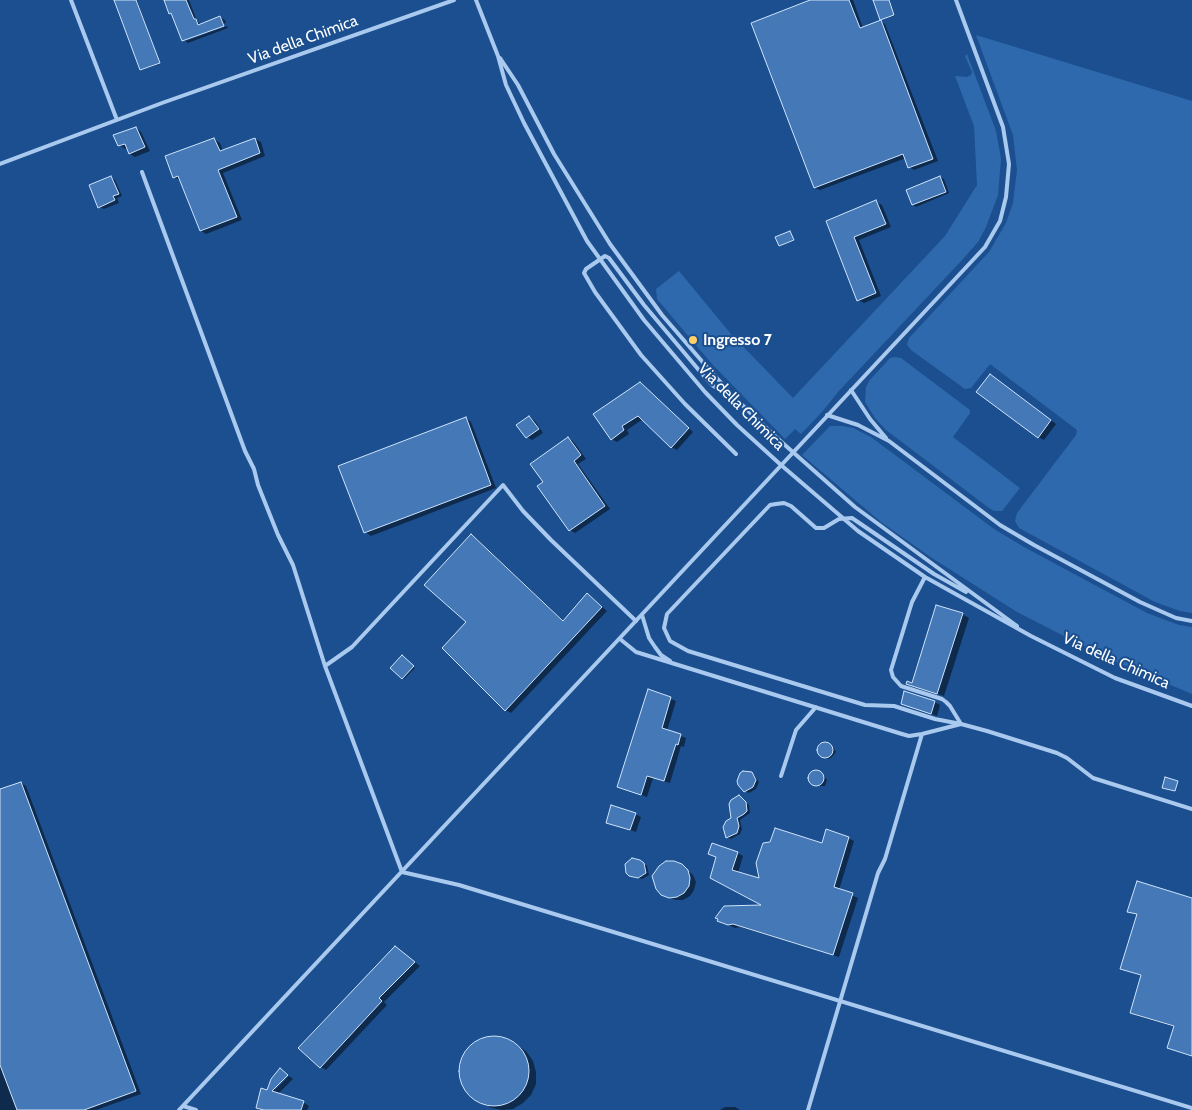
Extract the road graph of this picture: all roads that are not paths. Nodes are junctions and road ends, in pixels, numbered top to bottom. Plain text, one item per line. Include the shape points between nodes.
1 (71, 0) edge
2 (454, 0) edge
3 (476, 0) edge
4 (956, 0) edge
5 (498, 56) junction
6 (117, 120) junction
7 (0, 164) edge
8 (142, 172) dead end
9 (599, 260) junction
10 (851, 390) junction
11 (740, 403) junction
12 (827, 415) junction
13 (889, 441) junction
14 (793, 452) junction
15 (736, 454) dead end
16 (781, 465) junction
17 (843, 518) junction
18 (925, 578) junction
19 (979, 599) junction
20 (642, 614) junction
21 (636, 621) junction
22 (1192, 621) edge
23 (1031, 636) junction
24 (620, 639) junction
25 (674, 664) junction
26 (326, 666) junction
27 (1192, 706) edge
28 (816, 707) junction
29 (961, 724) junction
30 (922, 734) junction
31 (781, 776) dead end
32 (1192, 809) edge
33 (402, 872) junction
34 (840, 1000) junction
35 (183, 1106) junction
36 (1192, 1108) edge
37 (179, 1110) edge
38 (196, 1110) edge
39 (808, 1110) edge

1 - 6 lane
2 - 6 lane, Via della Chimica
3 - 5 lane, Via della Chimica
4 - 10 lane via 1003,127 1008,164 1006,197 1000,222 985,247
5 - 9 lane, Via della Chimica via 506,86 524,123
5 - 11 lane, Via della Chimica via 610,244 662,315
6 - 7 lane, Via della Chimica
8 - 26 lane via 258,485 293,565
9 - 11 lane via 605,256 609,258 703,376
9 - 15 lane via 584,273 610,314 663,381
9 - 16 lane, Via della Chimica via 644,320 706,392
10 - 12 lane
10 - 13 lane
11 - 14 lane, Via della Chimica
12 - 13 lane via 858,425
12 - 14 lane
13 - 22 lane via 1000,525 1140,602 1176,618
14 - 16 lane
14 - 19 lane, Via della Chimica via 867,517
16 - 17 lane, Via della Chimica
16 - 20 lane
17 - 18 lane, Via della Chimica
17 - 19 lane via 856,520 934,574
17 - 29 lane via 824,528 816,528 791,506 784,503 770,505 667,614 666,635 675,645 698,654 865,705 894,706
18 - 23 lane, Via della Chimica
18 - 29 lane via 912,602 891,670 901,686 946,702
19 - 23 lane, Via della Chimica
20 - 21 lane
20 - 25 lane via 649,638 661,655
21 - 24 lane
21 - 26 lane via 523,512 503,485 352,647
23 - 27 lane, Via della Chimica via 1115,678
24 - 25 lane via 636,652
24 - 33 lane
25 - 28 lane
26 - 33 lane
28 - 30 lane via 909,736
28 - 31 lane via 796,730
29 - 30 lane
29 - 32 lane via 1057,753 1093,778
30 - 34 lane
33 - 34 lane via 459,885
33 - 35 lane
34 - 36 lane
34 - 39 lane
35 - 37 lane
35 - 38 lane

